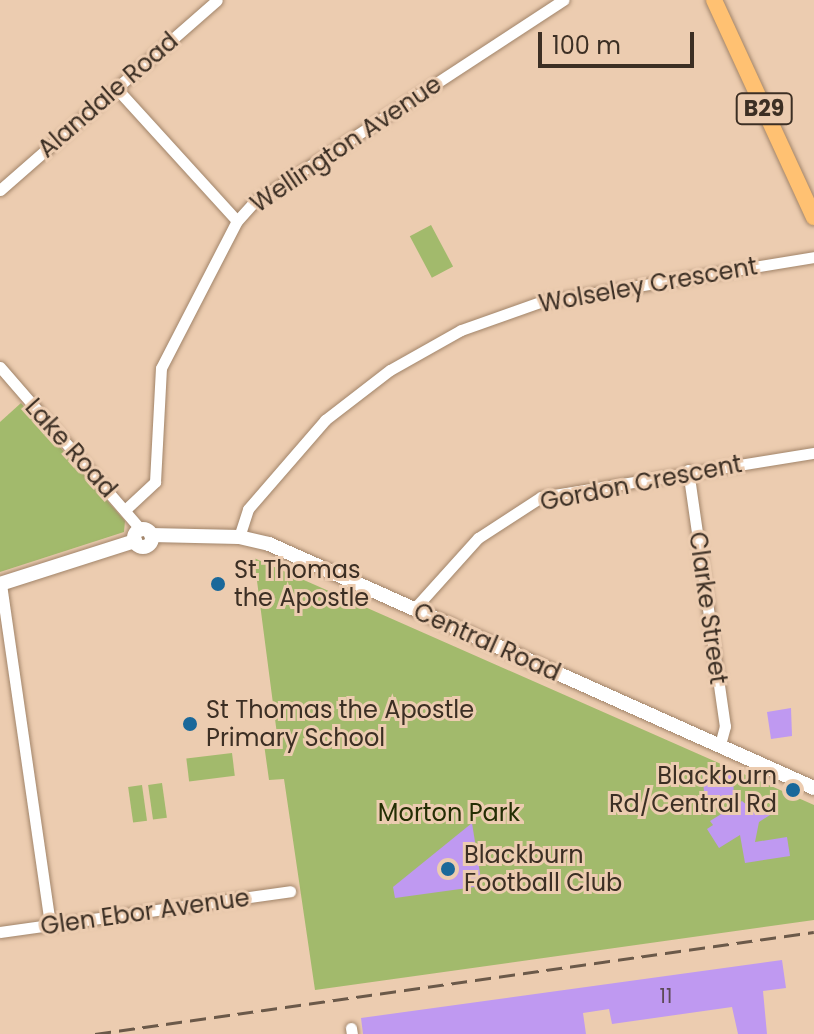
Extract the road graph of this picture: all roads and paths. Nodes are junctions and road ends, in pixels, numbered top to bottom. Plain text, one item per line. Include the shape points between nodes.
1 (217, 0) edge
2 (563, 0) edge
3 (714, 0) edge
4 (117, 89) junction
5 (0, 190) edge
6 (814, 217) edge
7 (237, 221) junction
8 (814, 257) edge
9 (0, 367) edge
10 (814, 453) edge
11 (688, 470) junction
12 (126, 509) junction
13 (142, 535) junction
14 (239, 537) junction
15 (0, 584) edge
16 (414, 609) junction
17 (720, 745) junction
18 (814, 788) edge
19 (290, 891) dead end
20 (50, 925) junction
21 (0, 932) edge

1 - 4 street, Alandale Road
2 - 7 street, Wellington Avenue via 253,203
3 - 6 main road, B29
4 - 5 street, Alandale Road
4 - 7 street
7 - 12 street, Wellington Avenue via 161,368 155,482
8 - 14 street, Wolseley Crescent via 540,302 461,330 390,370 325,420 248,509
9 - 12 street, Lake Road
10 - 11 street, Gordon Crescent
11 - 16 street, Gordon Crescent via 541,497 478,538
11 - 17 street, Clarke Street via 725,726
12 - 13 street, Lake Road
13 - 14 street, Central Road
13 - 15 street, Central Road
14 - 16 street, Central Road via 269,544
15 - 20 street
16 - 17 street, Central Road
17 - 18 street, Central Road
19 - 20 street, Glen Ebor Avenue
20 - 21 street, Glen Ebor Avenue

